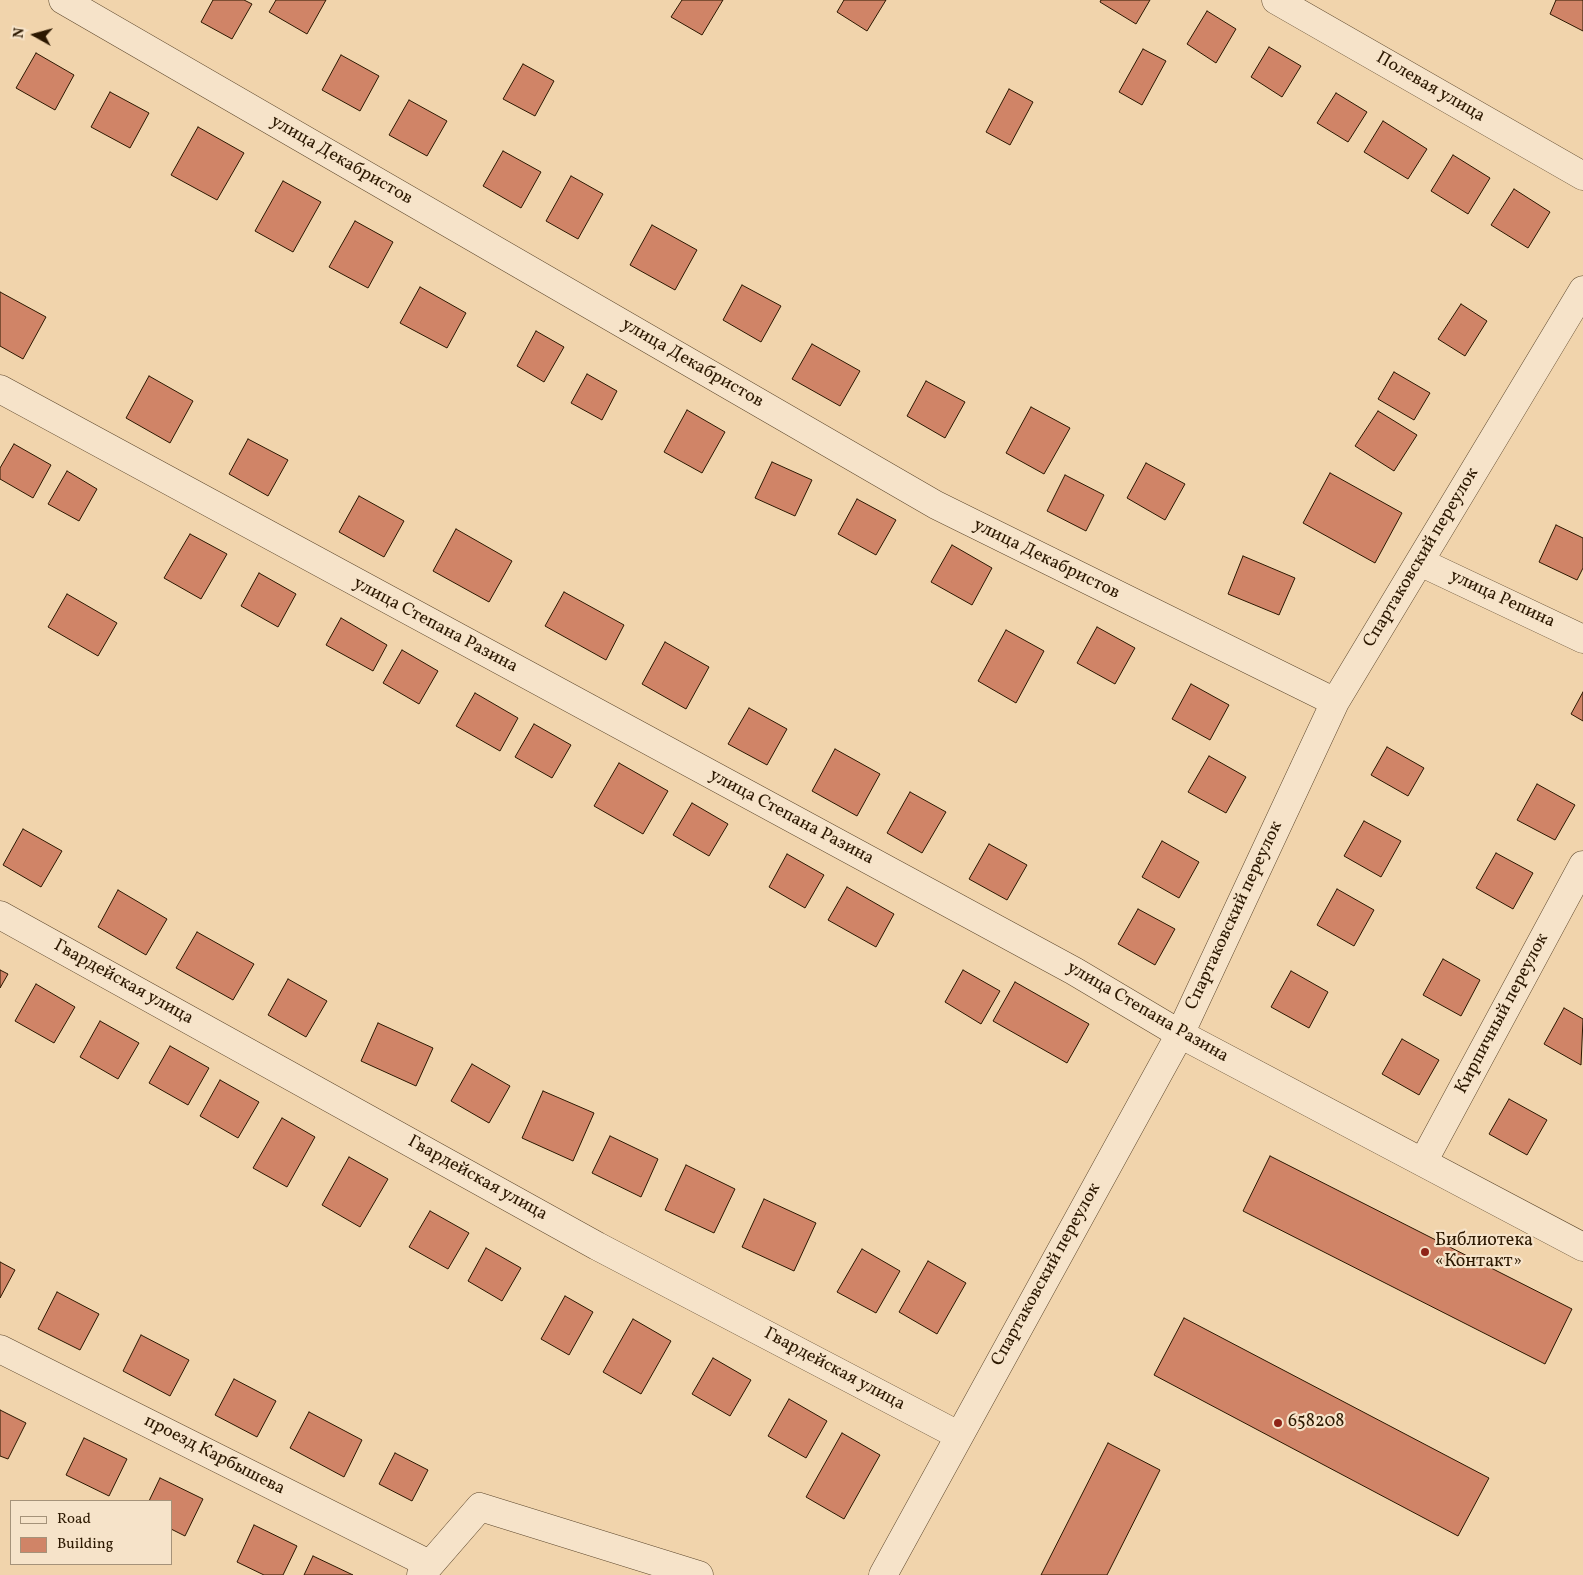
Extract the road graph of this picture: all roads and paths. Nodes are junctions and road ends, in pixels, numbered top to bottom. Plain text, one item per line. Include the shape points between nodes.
1 (63, 0) edge
2 (1276, 0) edge
3 (1583, 176) edge
4 (1583, 290) edge
5 (0, 390) edge
6 (1420, 562) junction
7 (1583, 639) edge
8 (1335, 702) junction
9 (1583, 865) edge
10 (0, 914) edge
11 (1180, 1034) junction
12 (1423, 1162) junction
13 (1583, 1247) edge
14 (0, 1349) edge
15 (958, 1435) junction
16 (425, 1569) edge
17 (699, 1575) edge
18 (883, 1575) edge

1 - 8 street, улица Декабристов via 936,506
2 - 3 street, Полевая улица
4 - 6 street, Спартаковский переулок
5 - 11 street, улица Степана Разина via 1074,971
6 - 7 street, улица Репина
6 - 8 street, Спартаковский переулок
8 - 11 street, Спартаковский переулок
9 - 12 street, Кирпичный переулок
10 - 15 street, Гвардейская улица via 597,1246
11 - 12 street, улица Степана Разина
11 - 15 street, Спартаковский переулок
12 - 13 street, улица Степана Разина
14 - 16 street, проезд Карбышева
15 - 18 street, Спартаковский переулок
16 - 17 street via 480,1507

